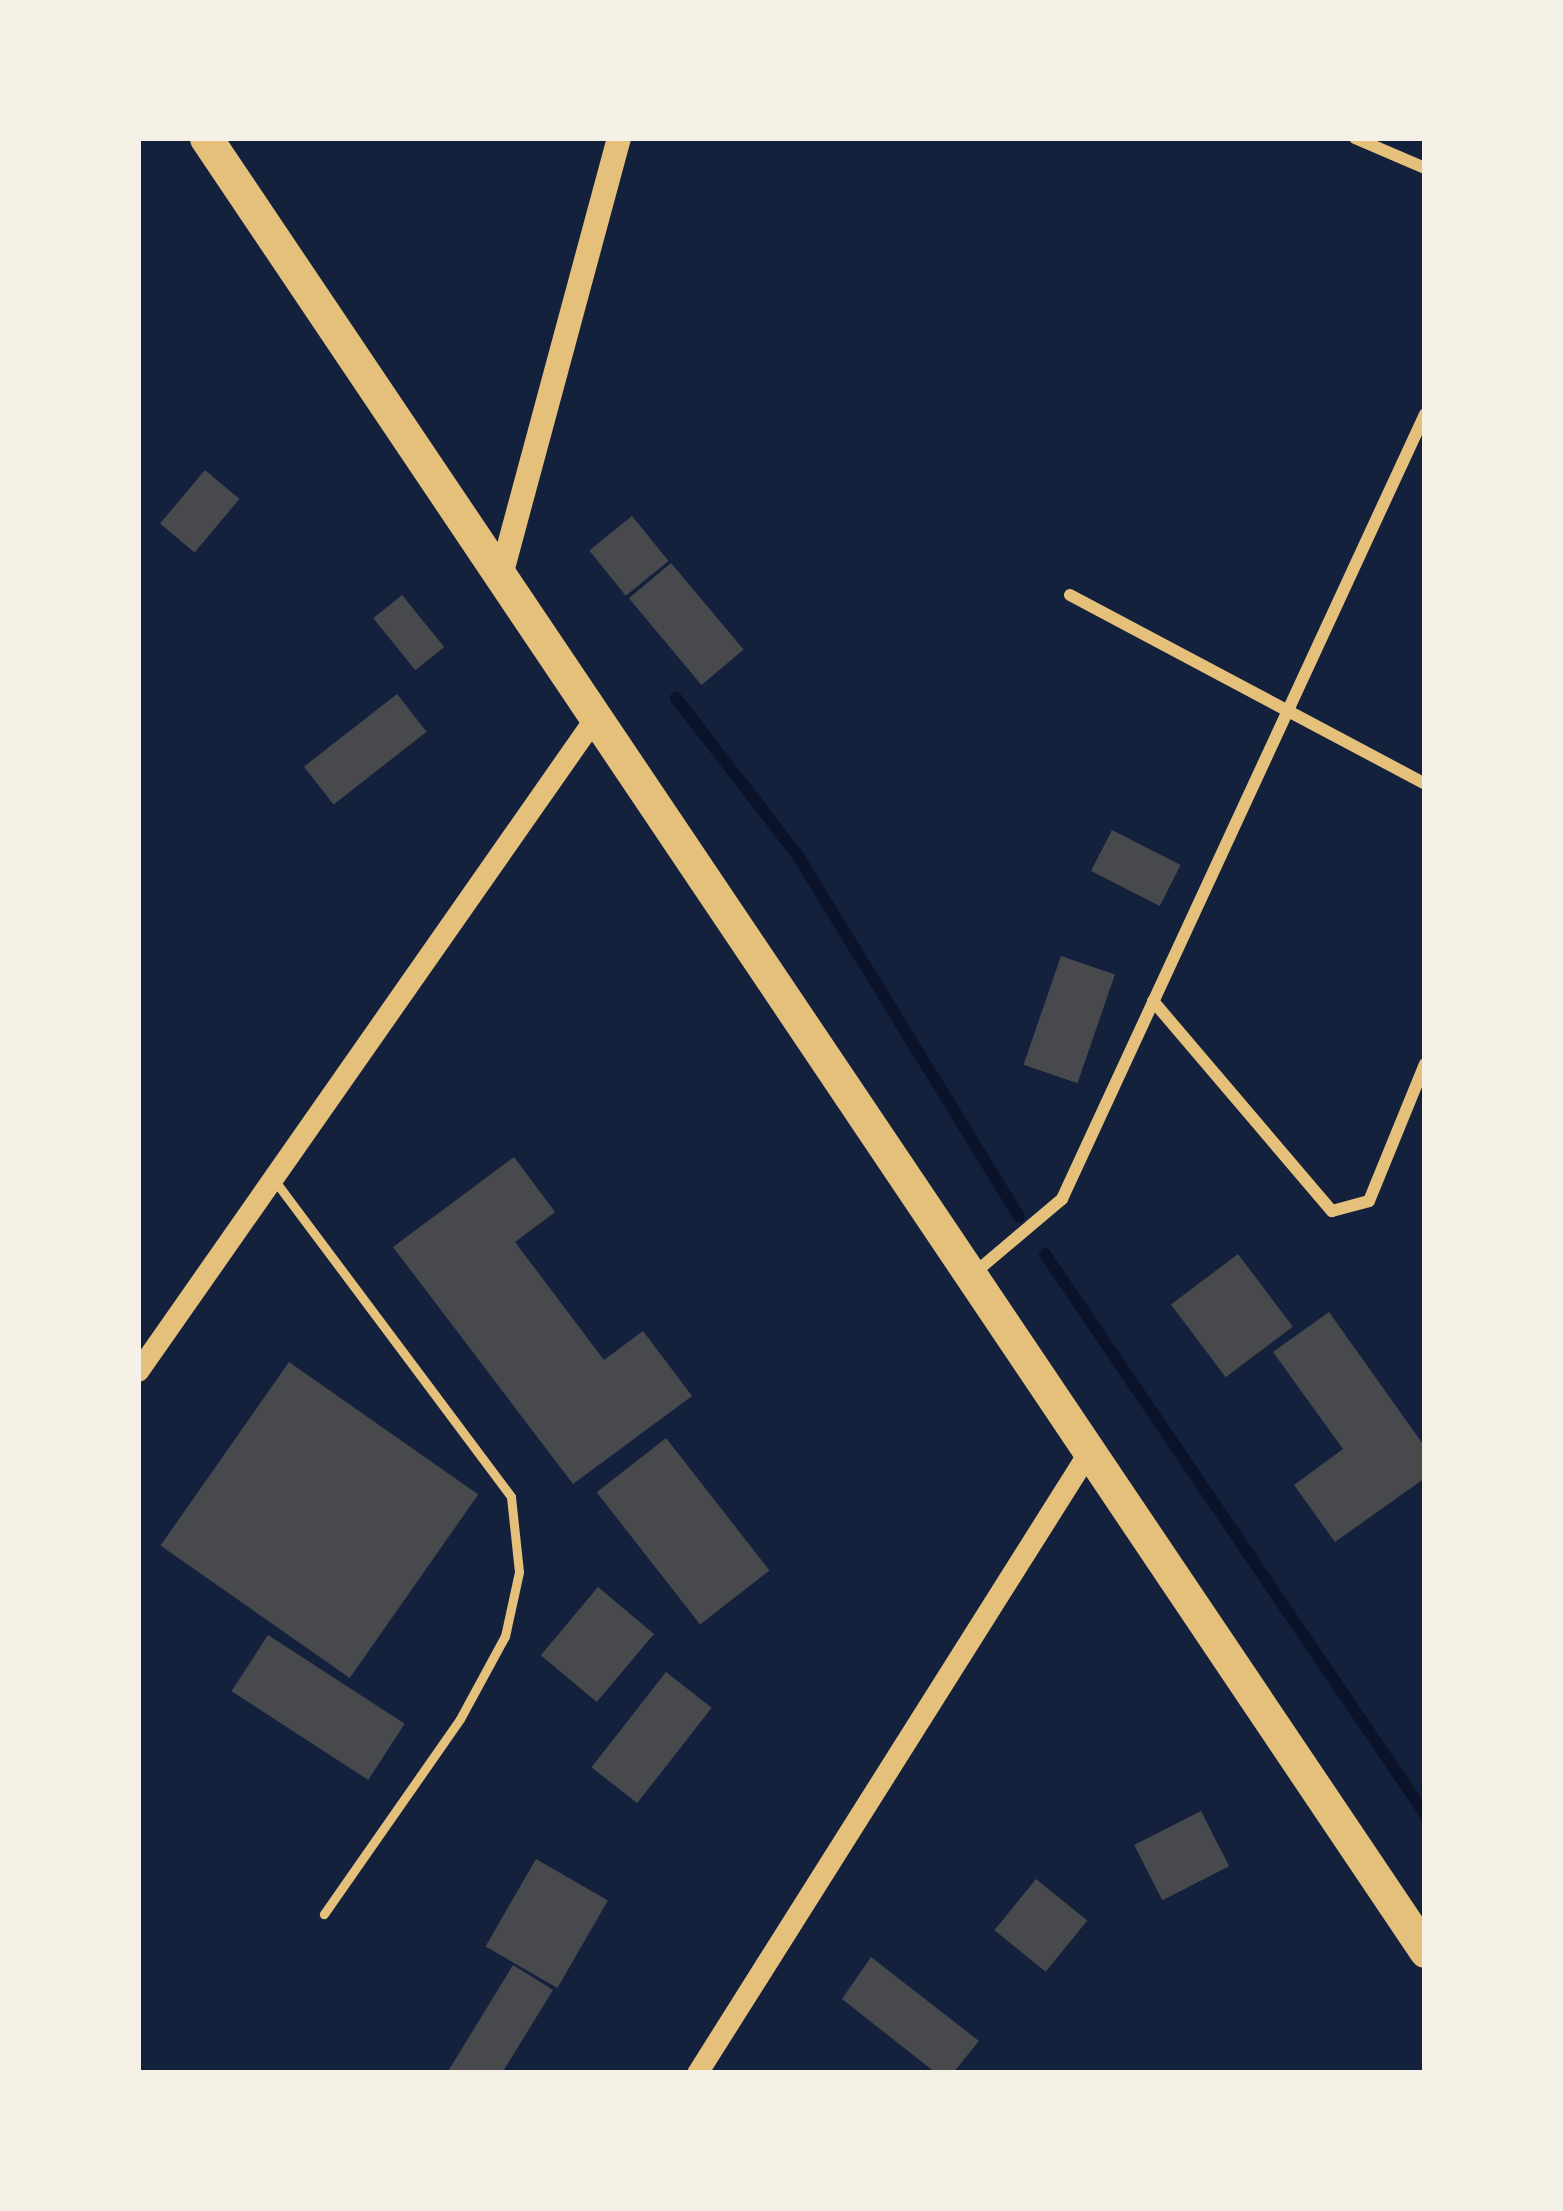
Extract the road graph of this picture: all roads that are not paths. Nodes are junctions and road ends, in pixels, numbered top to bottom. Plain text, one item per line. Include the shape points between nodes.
1 (206, 138) edge
2 (620, 138) edge
3 (1355, 138) edge
4 (1425, 168) edge
5 (1425, 414) edge
6 (500, 579) junction
7 (1070, 595) dead end
8 (1284, 711) junction
9 (592, 722) junction
10 (1425, 784) edge
11 (1153, 1001) junction
12 (1425, 1064) edge
13 (275, 1181) junction
14 (971, 1276) junction
15 (138, 1371) edge
16 (1091, 1448) junction
17 (324, 1914) dead end
18 (1425, 1951) edge
19 (697, 2073) edge

1 - 6 highway
2 - 6 main road
3 - 4 street
5 - 8 street
6 - 9 highway
7 - 8 street
8 - 10 street
8 - 11 street
9 - 13 street
9 - 14 highway
11 - 12 street via 1332,1211 1369,1201
11 - 14 street via 1062,1199
13 - 15 street
13 - 17 lane via 511,1497 519,1572 506,1636 460,1719
14 - 16 highway
16 - 18 highway
16 - 19 street

